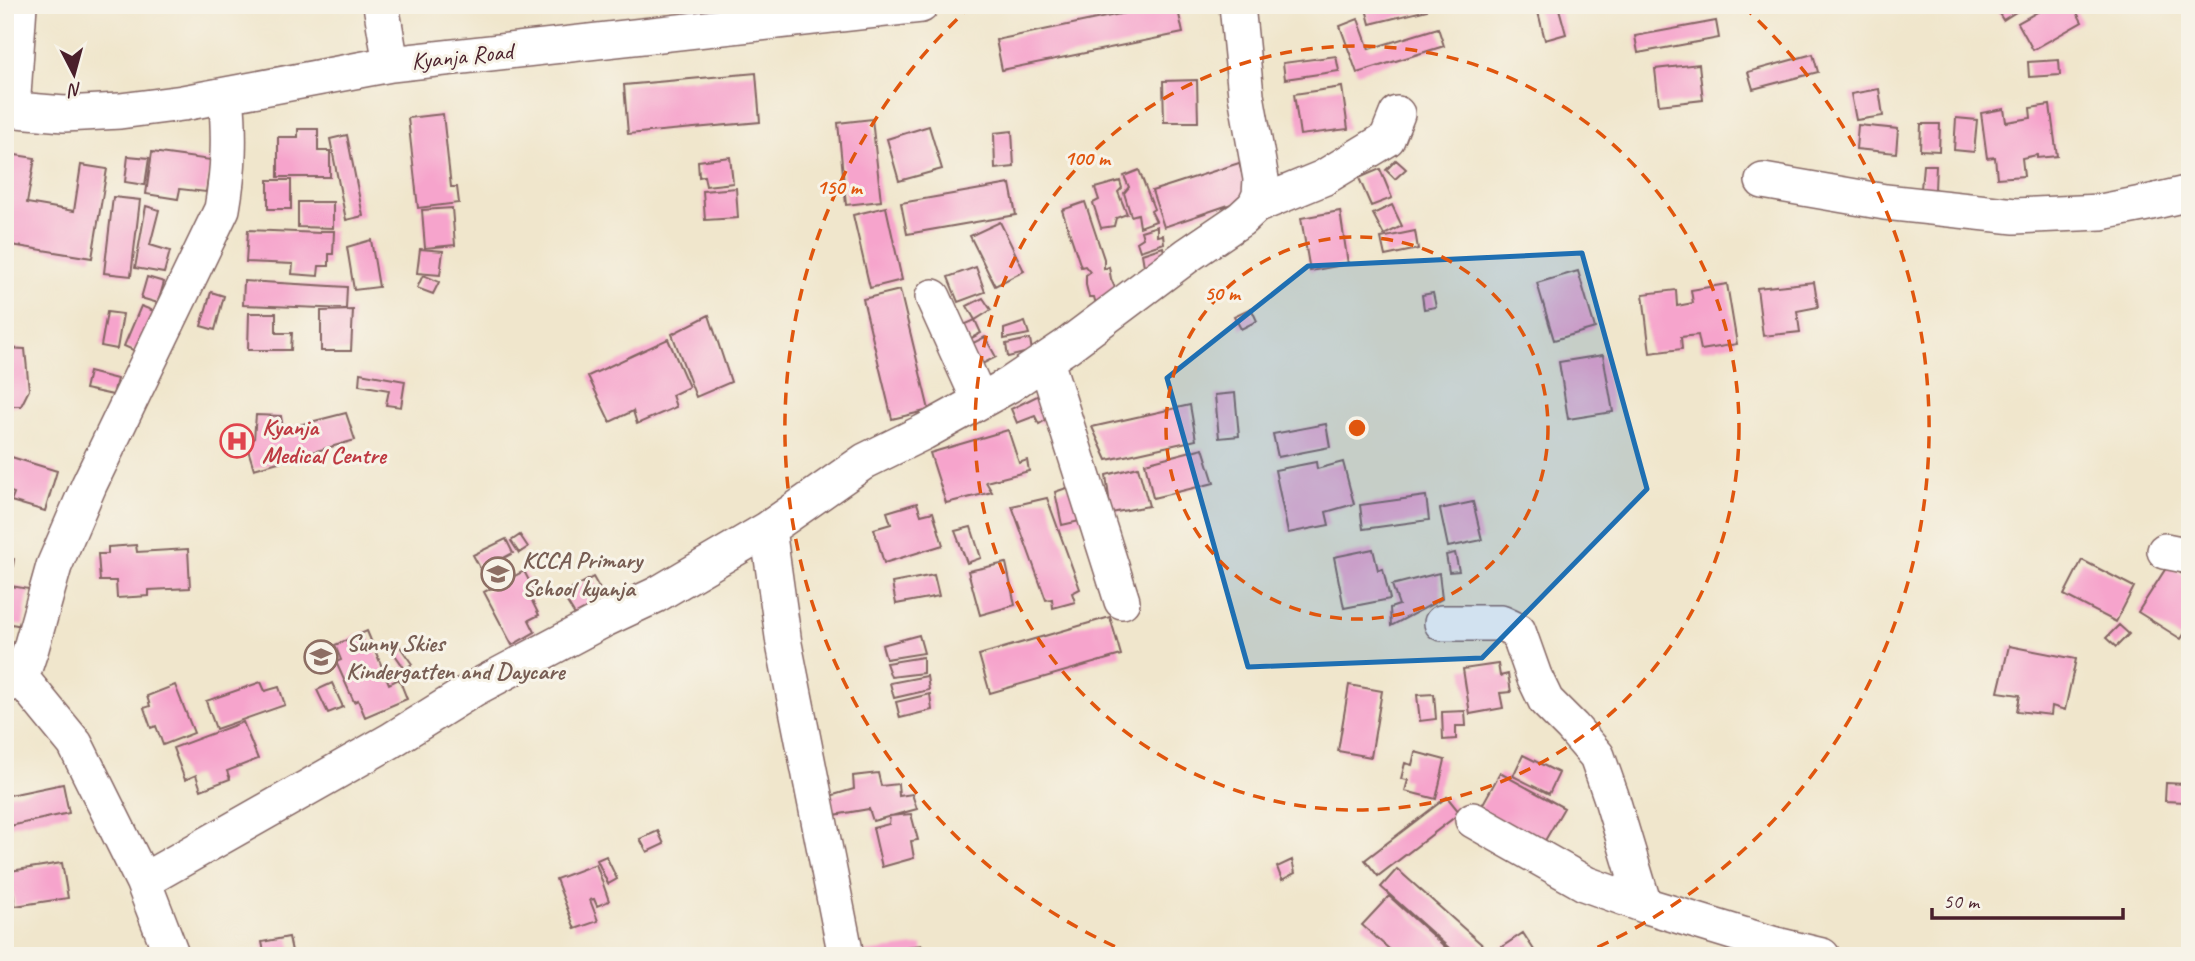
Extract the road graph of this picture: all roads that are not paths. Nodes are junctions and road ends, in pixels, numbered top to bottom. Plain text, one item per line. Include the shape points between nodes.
1 (19, 5) edge
2 (381, 5) edge
3 (1237, 5) edge
4 (906, 6) edge
5 (767, 14) edge
6 (391, 64) junction
7 (226, 95) junction
8 (8, 110) edge
9 (1398, 114) dead end
10 (1763, 181) dead end
11 (2190, 192) edge
12 (1255, 206) junction
13 (933, 297) dead end
14 (1046, 361) junction
15 (980, 401) junction
16 (768, 529) junction
17 (1122, 601) dead end
18 (1443, 623) dead end
19 (13, 682) edge
20 (1473, 820) dead end
21 (143, 881) junction
22 (1644, 905) junction
23 (172, 956) edge
24 (846, 956) edge
25 (1822, 956) edge

1 - 8 street
2 - 6 street
3 - 12 street via 1261,179
4 - 5 street, Kyanja Road
5 - 6 street, Kyanja Road
6 - 7 street, Kyanja Road
7 - 8 street, Kyanja Road via 120,111
7 - 19 street via 230,134 222,209 89,485 54,566 32,648
9 - 12 street via 1387,139 1323,178
10 - 11 street via 1885,202 2015,216 2101,212
12 - 14 street
13 - 15 street
14 - 15 street
14 - 17 street
15 - 16 street via 865,461
16 - 21 street via 656,595 475,688
16 - 24 street via 784,644
18 - 22 street via 1501,623 1518,631 1546,701 1597,756
19 - 21 street via 75,744
20 - 22 street via 1586,884
21 - 23 street
22 - 25 street

